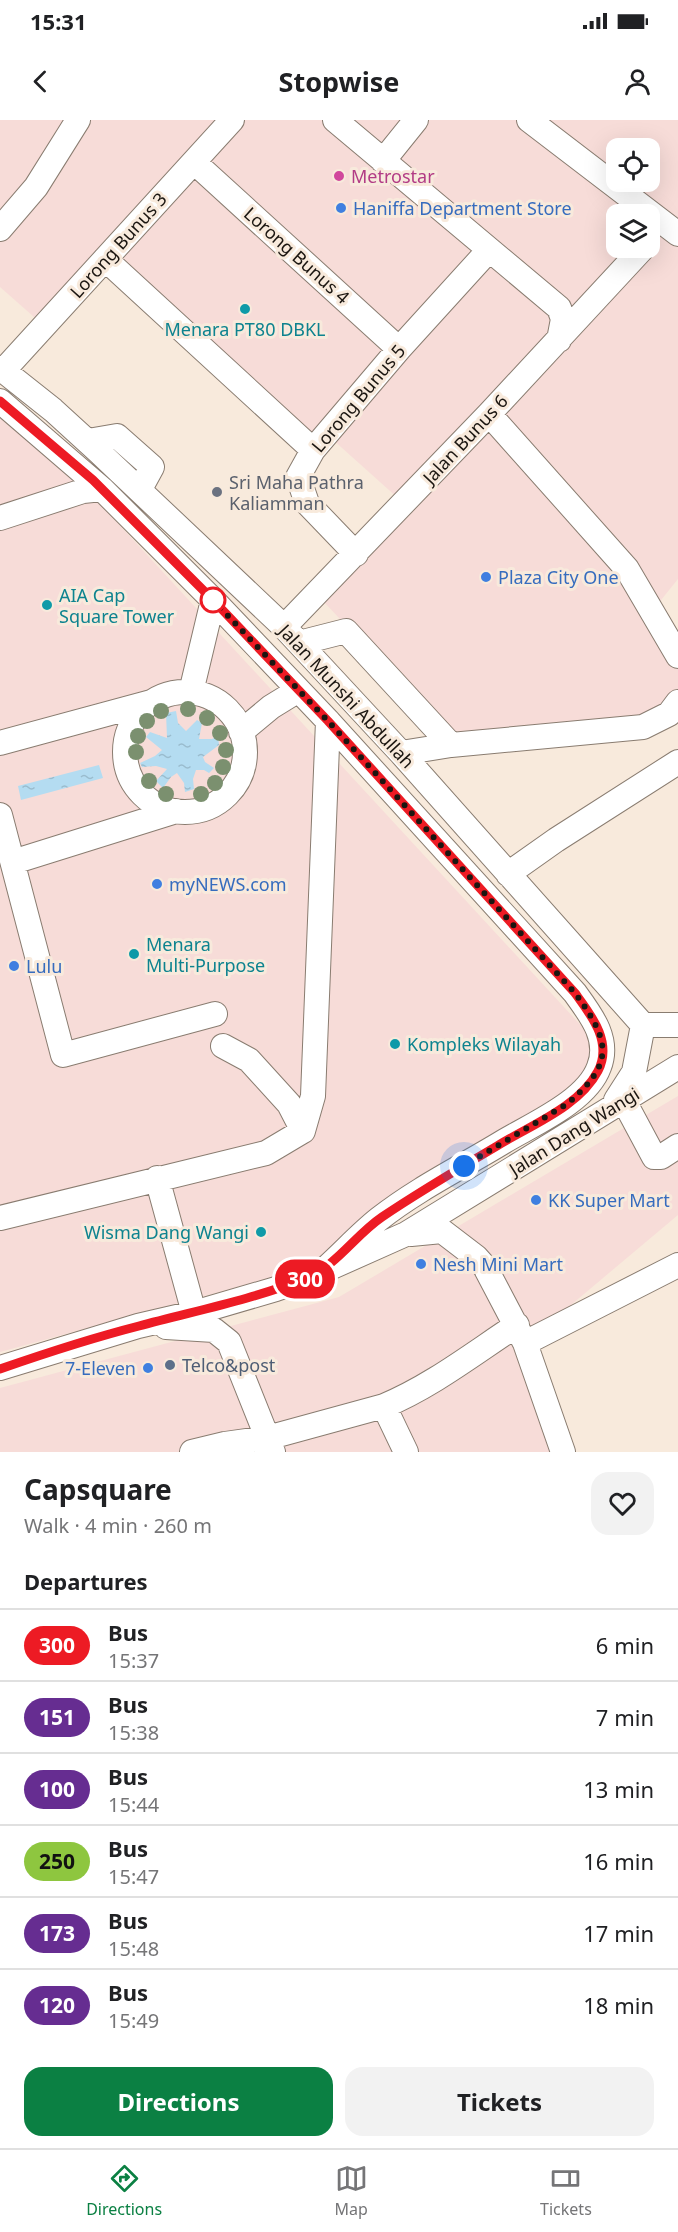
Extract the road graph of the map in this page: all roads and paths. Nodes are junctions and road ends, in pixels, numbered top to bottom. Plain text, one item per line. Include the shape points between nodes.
1 (78, 120) edge
2 (232, 120) edge
3 (335, 120) edge
4 (416, 120) edge
5 (529, 120) edge
6 (383, 160) junction
7 (194, 162) junction
8 (668, 227) edge
9 (0, 229) edge
10 (489, 250) junction
11 (634, 258) edge
12 (105, 260) junction
13 (590, 305) junction
14 (559, 308) junction
15 (559, 340) junction
16 (399, 348) junction
17 (1, 368) edge
18 (0, 401) edge
19 (489, 414) junction
20 (313, 450) junction
21 (102, 489) junction
22 (0, 518) edge
23 (356, 554) junction
24 (213, 600) junction
25 (292, 635) junction
26 (678, 656) edge
27 (297, 691) junction
28 (191, 692) junction
29 (152, 702) junction
30 (678, 702) edge
31 (328, 721) junction
32 (241, 732) junction
33 (0, 743) edge
34 (452, 745) junction
35 (401, 753) junction
36 (678, 762) edge
37 (176, 812) junction
38 (0, 815) edge
39 (13, 862) junction
40 (508, 874) junction
41 (215, 1014) dead end
42 (643, 1025) junction
43 (678, 1025) edge
44 (223, 1046) dead end
45 (678, 1067) edge
46 (615, 1106) junction
47 (303, 1131) junction
48 (678, 1146) edge
49 (157, 1178) junction
50 (0, 1218) edge
51 (406, 1234) junction
52 (678, 1265) edge
53 (325, 1269) junction
54 (194, 1313) junction
55 (138, 1326) junction
56 (521, 1334) junction
57 (0, 1368) edge
58 (384, 1406) junction
59 (270, 1445) edge
60 (192, 1452) edge
61 (406, 1452) edge
62 (563, 1452) edge

1 - 9 street via 36,187
2 - 7 street, Lorong Bunus 3
3 - 6 street
4 - 6 street
5 - 8 street
6 - 10 street
7 - 12 street, Lorong Bunus 3
7 - 16 street, Lorong Bunus 4
10 - 14 street
10 - 16 street, Lorong Bunus 5
11 - 13 street, Jalan Bunus 6
12 - 17 street, Lorong Bunus 3
12 - 20 street
13 - 14 street
13 - 15 street, Jalan Bunus 6
14 - 15 street via 563,319
15 - 19 street, Jalan Bunus 6
16 - 20 street, Lorong Bunus 5
17 - 25 street, Jalan Munshi Abdullah via 88,441
18 - 21 street, Jalan Munshi Abdullah
19 - 23 street, Jalan Bunus 6
19 - 26 street via 627,569
20 - 23 street, Lorong Bunus 5 via 298,477 307,503
21 - 22 street via 83,491
21 - 24 street, Jalan Munshi Abdullah
23 - 25 street, Jalan Bunus 6
24 - 27 street, Jalan Munshi Abdullah
24 - 28 street
25 - 34 street via 346,631
25 - 35 street, Jalan Munshi Abdullah
27 - 31 street, Jalan Munshi Abdullah
27 - 32 street via 270,707
28 - 29 street via 171,694
28 - 32 street via 222,705
29 - 33 street
29 - 37 street via 136,716 127,735 124,755 129,775 140,793 156,805
30 - 34 street via 669,714 642,728
31 - 47 street via 313,1096
31 - 53 street, Jalan Munshi Abdullah via 575,993 602,1037 603,1056 588,1085 567,1104 378,1219
32 - 37 street via 241,772 231,790 215,804 196,811
34 - 35 street
35 - 40 street, Jalan Munshi Abdullah
36 - 40 street
37 - 39 street
38 - 39 street
39 - 41 street via 63,1055
40 - 42 street, Jalan Munshi Abdullah
42 - 43 street
42 - 46 street via 634,1072
44 - 47 street via 249,1060 289,1104
45 - 46 street, Jalan Dang Wangi
46 - 48 street via 654,1157 662,1157
46 - 51 street, Jalan Dang Wangi
47 - 49 street via 266,1153
49 - 50 street
49 - 54 street
51 - 53 street, Jalan Dang Wangi
51 - 56 street via 442,1231 476,1257
52 - 56 street
53 - 54 street, Jalan Dang Wangi via 276,1289
54 - 55 street, Jalan Dang Wangi
55 - 57 street, Jalan Dang Wangi
55 - 59 street via 214,1330 230,1342
56 - 58 street
56 - 62 street
58 - 59 street
58 - 61 street
59 - 60 street via 225,1444

